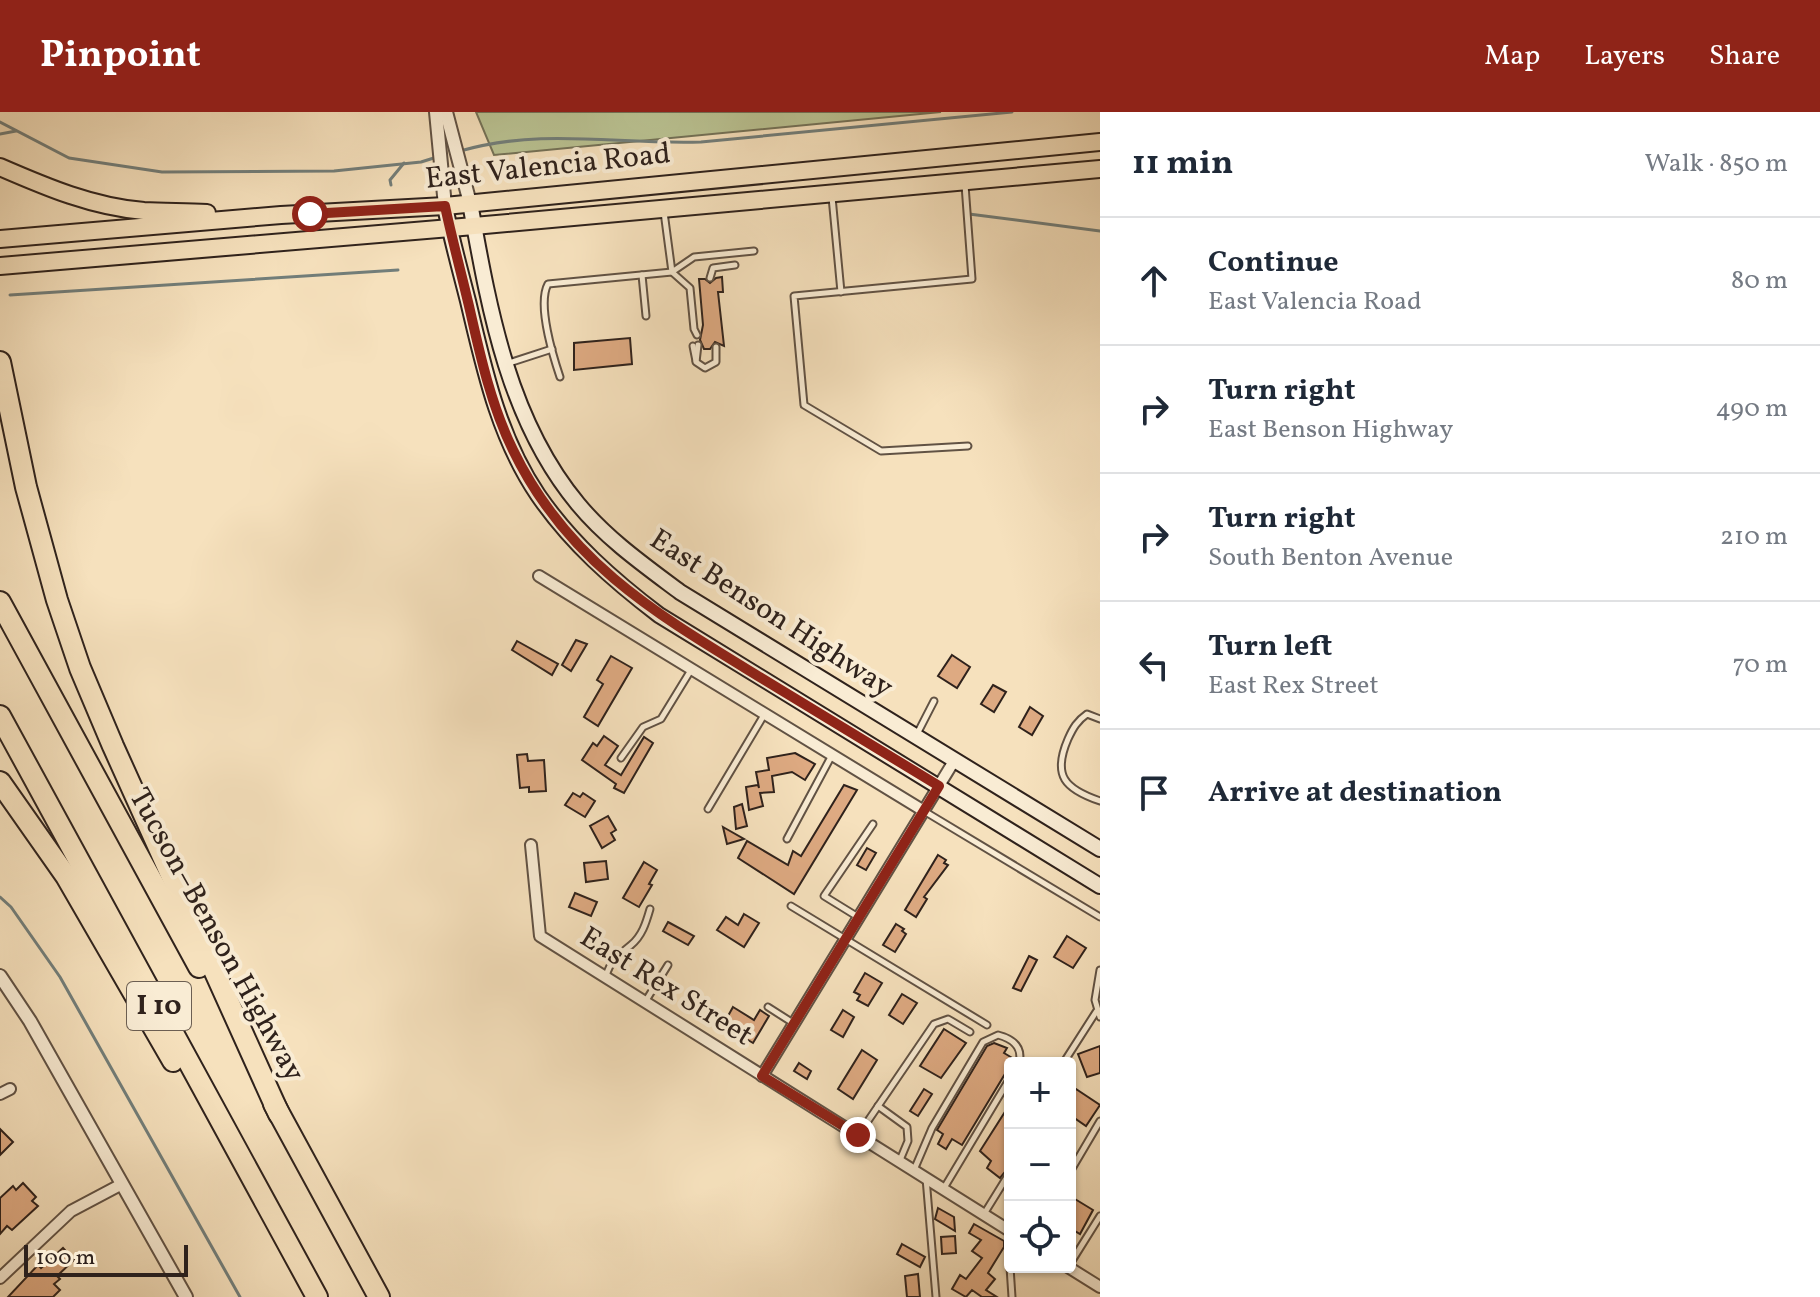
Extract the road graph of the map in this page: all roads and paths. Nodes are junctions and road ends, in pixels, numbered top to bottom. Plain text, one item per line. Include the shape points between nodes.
1 (436, 112) edge
2 (446, 112) edge
3 (1100, 142) edge
4 (0, 167) edge
5 (1100, 169) edge
6 (965, 181) junction
7 (832, 193) junction
8 (470, 203) junction
9 (445, 206) junction
10 (664, 207) junction
11 (281, 215) junction
12 (474, 226) junction
13 (450, 228) junction
14 (0, 239) edge
15 (754, 251) dead end
16 (735, 265) dead end
17 (0, 266) edge
18 (672, 272) junction
19 (642, 275) junction
20 (710, 278) dead end
21 (841, 292) junction
22 (646, 316) dead end
23 (694, 333) dead end
24 (696, 346) dead end
25 (716, 347) dead end
26 (552, 349) junction
27 (0, 362) edge
28 (505, 365) junction
29 (560, 377) dead end
30 (968, 446) dead end
31 (539, 576) dead end
32 (0, 602) edge
33 (691, 670) junction
34 (934, 701) dead end
35 (765, 714) junction
36 (0, 716) edge
37 (1100, 719) edge
38 (915, 737) junction
39 (832, 756) junction
40 (621, 758) dead end
41 (954, 761) junction
42 (0, 782) edge
43 (939, 786) junction
44 (1100, 801) edge
45 (708, 809) dead end
46 (924, 811) junction
47 (873, 824) dead end
48 (787, 839) dead end
49 (531, 845) dead end
50 (1100, 849) edge
51 (1100, 886) edge
52 (791, 906) dead end
53 (650, 909) dead end
54 (1100, 917) edge
55 (859, 918) junction
56 (846, 939) junction
57 (668, 965) dead end
58 (1100, 970) edge
59 (0, 976) edge
60 (605, 977) junction
61 (645, 1002) junction
62 (768, 1007) dead end
63 (1098, 1014) edge
64 (794, 1024) junction
65 (987, 1025) dead end
66 (970, 1032) dead end
67 (1019, 1057) edge
68 (1068, 1057) edge
69 (762, 1076) junction
70 (1004, 1088) edge
71 (878, 1106) junction
72 (279, 1114) junction
73 (1100, 1121) edge
74 (858, 1135) junction
75 (899, 1161) junction
76 (1076, 1162) edge
77 (914, 1171) junction
78 (926, 1178) junction
79 (1004, 1182) edge
80 (122, 1184) junction
81 (943, 1189) junction
82 (984, 1214) junction
83 (1100, 1216) edge
84 (1004, 1227) edge
85 (1076, 1255) edge
86 (1076, 1271) edge
87 (1011, 1273) edge
88 (0, 1278) edge
89 (1100, 1287) edge
90 (186, 1297) edge
91 (314, 1297) edge
92 (379, 1297) edge
93 (936, 1297) edge
94 (1012, 1297) edge

1 - 9 street
2 - 8 street
3 - 8 main road, East Valencia Road
4 - 11 main road via 54,190 142,211
5 - 6 main road, East Valencia Road
6 - 7 main road, East Valencia Road
6 - 21 lane via 972,279
7 - 10 main road, East Valencia Road
7 - 21 lane
8 - 9 main road, East Valencia Road
8 - 12 main road, East Benson Highway
9 - 11 main road, East Valencia Road
9 - 13 main road, East Benson Highway
10 - 12 main road, East Valencia Road
10 - 18 lane
11 - 14 main road, East Valencia Road
12 - 13 main road, East Valencia Road
12 - 28 main road, East Benson Highway
13 - 17 main road, East Valencia Road
13 - 43 main road, East Benson Highway via 497,411 538,494 569,535 610,577 659,615
15 - 18 lane via 694,257
16 - 20 lane via 713,268
18 - 19 lane
18 - 23 lane via 690,288
19 - 22 lane
19 - 26 lane via 548,284 543,294
21 - 30 lane via 794,296 804,405 881,451
24 - 25 lane via 696,362 702,368 712,367
26 - 28 lane
26 - 29 lane
27 - 72 highway via 26,487 76,657
28 - 38 main road, East Benson Highway via 541,449 578,504 620,548 680,592
31 - 33 street
32 - 72 highway, Tucson–Benson Highway / I 10
33 - 35 street
33 - 40 lane via 661,719 643,727
34 - 38 lane
35 - 39 street
35 - 45 lane
36 - 91 highway, I 10
37 - 44 lane via 1087,714 1078,720 1060,757 1067,783
38 - 41 main road, East Benson Highway
39 - 46 street
39 - 48 lane
41 - 43 street
41 - 50 main road, East Benson Highway
42 - 91 highway via 66,876
43 - 46 street
43 - 51 main road, East Benson Highway
46 - 54 lane
46 - 55 street
47 - 55 lane via 824,896
49 - 60 street, East Rex Street via 540,936
52 - 56 lane
53 - 60 lane via 638,937 612,959
55 - 56 street
56 - 64 street
56 - 65 lane
57 - 61 lane
58 - 63 lane
59 - 80 street
60 - 61 street, East Rex Street
61 - 69 street, East Rex Street
62 - 64 lane
63 - 68 lane
64 - 69 street
66 - 71 lane via 948,1019 934,1024
67 - 77 lane via 1016,1043 998,1035 983,1042 932,1128
69 - 74 street, East Rex Street
70 - 81 lane
71 - 74 lane
71 - 75 lane via 907,1127 908,1141
72 - 92 highway, Tucson–Benson Highway / I 10
73 - 76 lane
74 - 75 street, East Rex Street
75 - 77 street, East Rex Street
77 - 78 street, East Rex Street
78 - 81 street, East Rex Street
78 - 93 lane
79 - 82 lane
80 - 88 street via 71,1211
80 - 90 street
81 - 82 street, East Rex Street
82 - 84 street, East Rex Street
83 - 85 lane
86 - 89 street
87 - 94 lane

